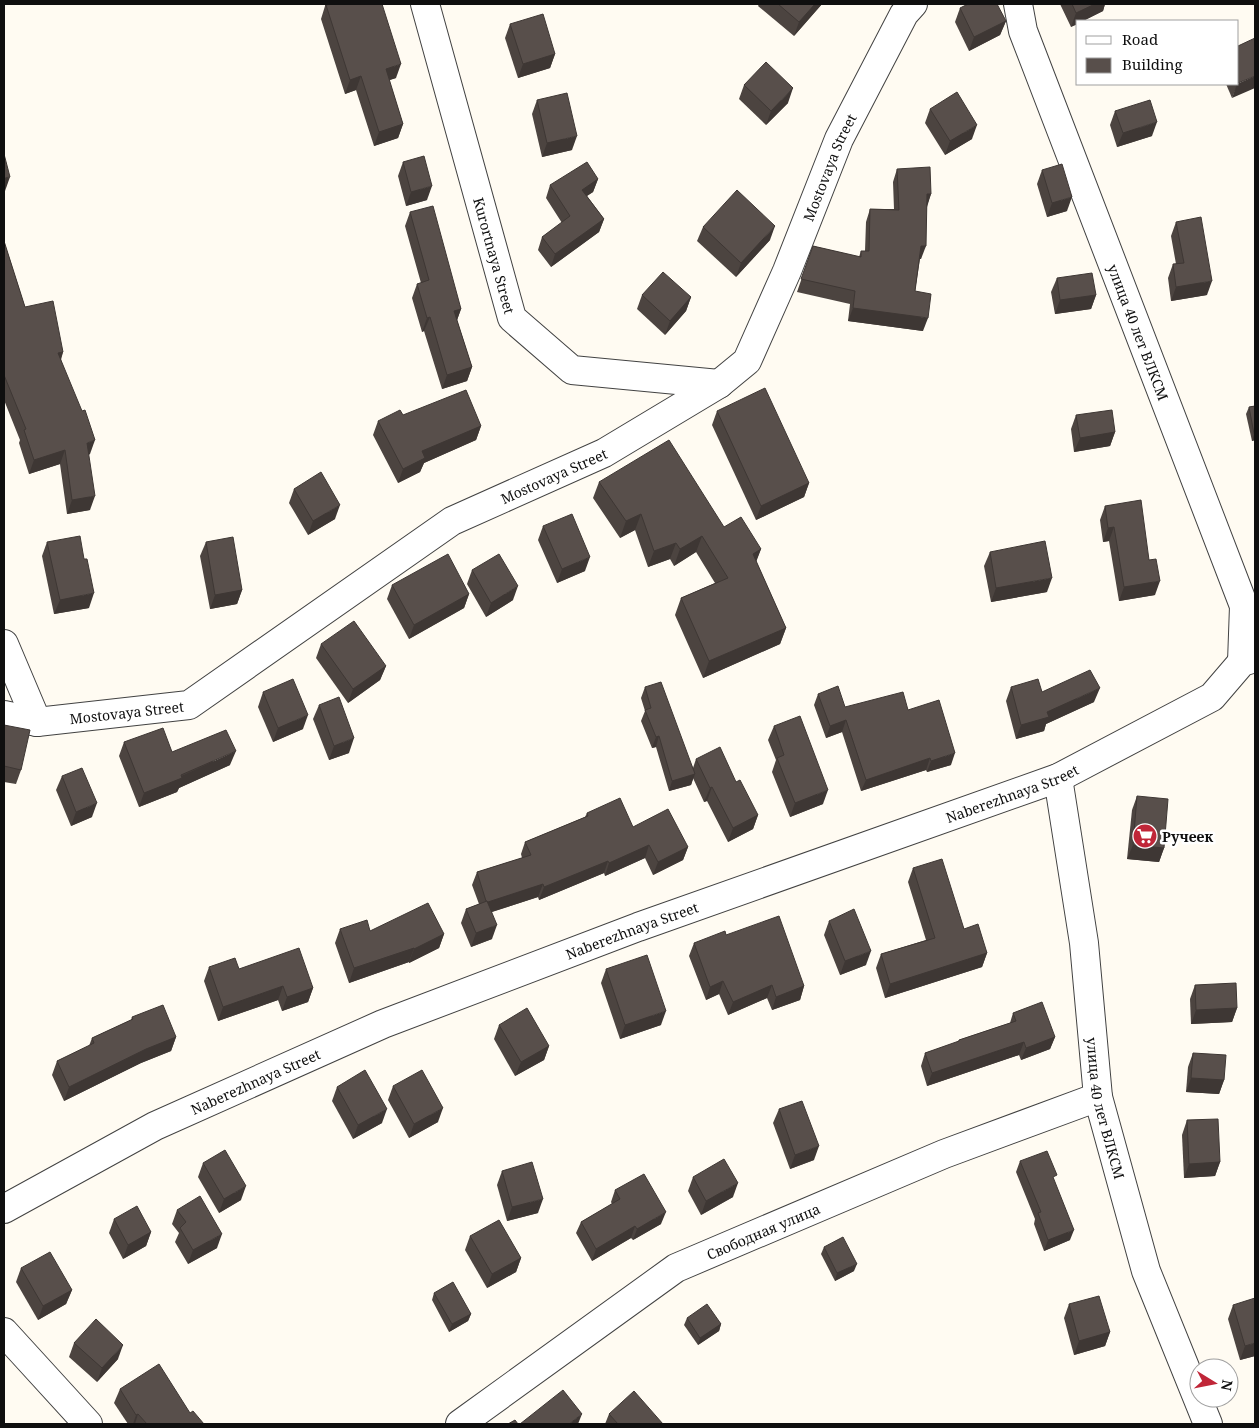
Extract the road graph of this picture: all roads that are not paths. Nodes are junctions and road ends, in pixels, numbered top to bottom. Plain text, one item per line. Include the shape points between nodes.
1 (425, 4) edge
2 (912, 4) edge
3 (1018, 4) edge
4 (719, 384) junction
5 (4, 644) edge
6 (1249, 660) edge
7 (4, 715) edge
8 (37, 722) junction
9 (1058, 778) junction
10 (1098, 1097) junction
11 (4, 1209) edge
12 (4, 1332) edge
13 (88, 1424) edge
14 (460, 1424) edge
15 (1208, 1424) edge

1 - 4 street, Kurortnaya Street via 512,318 572,370
2 - 4 street, Mostovaya Street via 839,139 747,361
3 - 6 street, улица 40 лет ВЛКСМ via 1023,31 1244,606
4 - 8 street, Mostovaya Street via 604,453 452,521 189,705
5 - 8 street
6 - 9 street, Naberezhnaya Street via 1212,698
7 - 8 street, Mostovaya Street
9 - 10 street, улица 40 лет ВЛКСМ via 1084,943
9 - 11 street, Naberezhnaya Street via 638,927 383,1024 155,1126
10 - 14 street, Свободная улица via 944,1154 676,1268
10 - 15 street, улица 40 лет ВЛКСМ via 1146,1271
12 - 13 street

